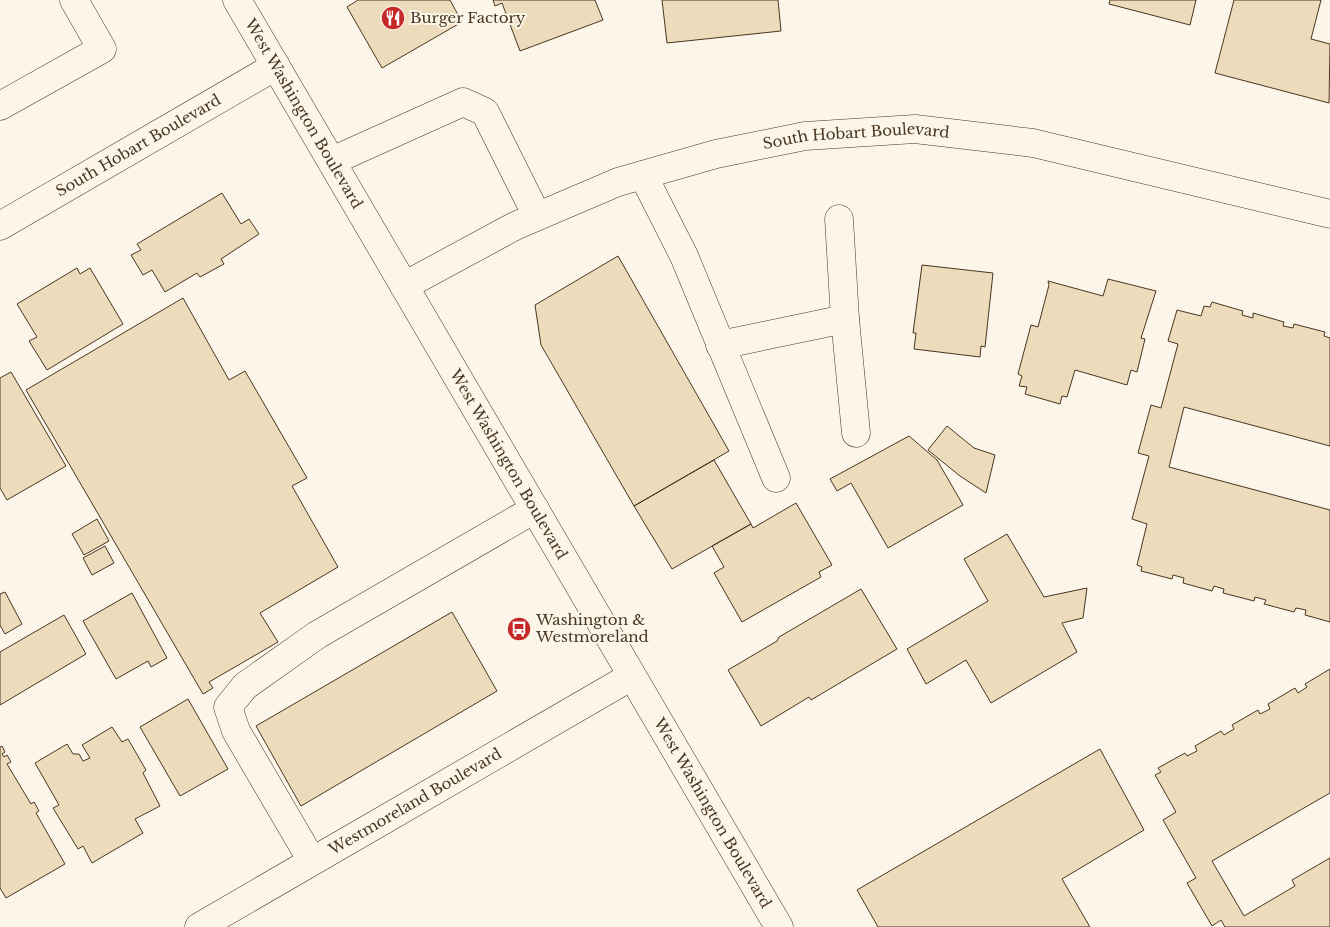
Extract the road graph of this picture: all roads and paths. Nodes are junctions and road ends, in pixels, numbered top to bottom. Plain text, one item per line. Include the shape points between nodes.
1 (74, 0) edge
2 (243, 2) edge
3 (276, 66) junction
4 (0, 106) edge
5 (332, 162) junction
6 (642, 174) junction
7 (1330, 214) edge
8 (537, 216) junction
9 (839, 219) dead end
10 (0, 226) edge
11 (404, 286) junction
12 (845, 319) junction
13 (720, 345) junction
14 (856, 433) dead end
15 (776, 478) dead end
16 (535, 509) junction
17 (632, 676) junction
18 (312, 861) junction
19 (198, 927) edge
20 (779, 927) edge

1 - 4 street via 102,49
2 - 3 street, West Washington Boulevard
3 - 5 street, West Washington Boulevard
3 - 10 street, South Hobart Boulevard
5 - 8 street via 463,102 485,112
5 - 11 street, West Washington Boulevard
6 - 7 street, South Hobart Boulevard via 716,154 805,136 915,129 1032,143
6 - 8 street, South Hobart Boulevard
6 - 13 street via 684,256
8 - 11 street, South Hobart Boulevard
9 - 12 street
11 - 16 street, West Washington Boulevard
12 - 13 street
12 - 14 street
13 - 15 street
16 - 17 street, West Washington Boulevard
16 - 18 street via 317,635 245,686 228,707 236,731
17 - 18 street, Westmoreland Boulevard
17 - 20 street, West Washington Boulevard
18 - 19 street, Westmoreland Boulevard

